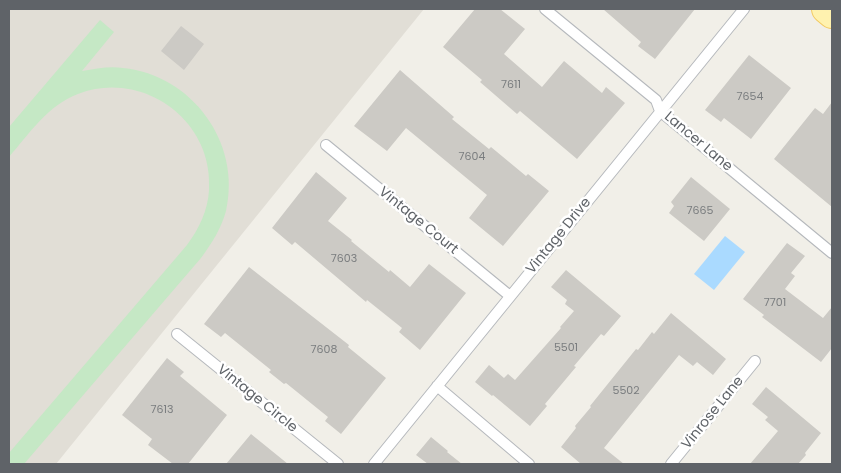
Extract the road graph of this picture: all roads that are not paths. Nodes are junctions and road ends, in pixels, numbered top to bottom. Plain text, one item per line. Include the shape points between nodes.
1 (545, 9) edge
2 (744, 9) edge
3 (826, 9) edge
4 (832, 14) edge
5 (660, 111) junction
6 (326, 145) dead end
7 (832, 253) edge
8 (510, 296) junction
9 (177, 334) dead end
10 (755, 361) dead end
11 (436, 386) junction
12 (338, 464) edge
13 (374, 464) edge
14 (529, 464) edge
15 (671, 464) edge

1 - 5 lane, Lancer Lane via 656,100
2 - 5 lane, Vintage Drive
3 - 4 main road
5 - 7 lane, Lancer Lane
5 - 8 lane, Vintage Drive
6 - 8 lane, Vintage Court
8 - 11 lane, Vintage Drive
9 - 12 lane, Vintage Circle
10 - 15 lane, Vinrose Lane
11 - 13 lane, Vintage Drive
11 - 14 lane

